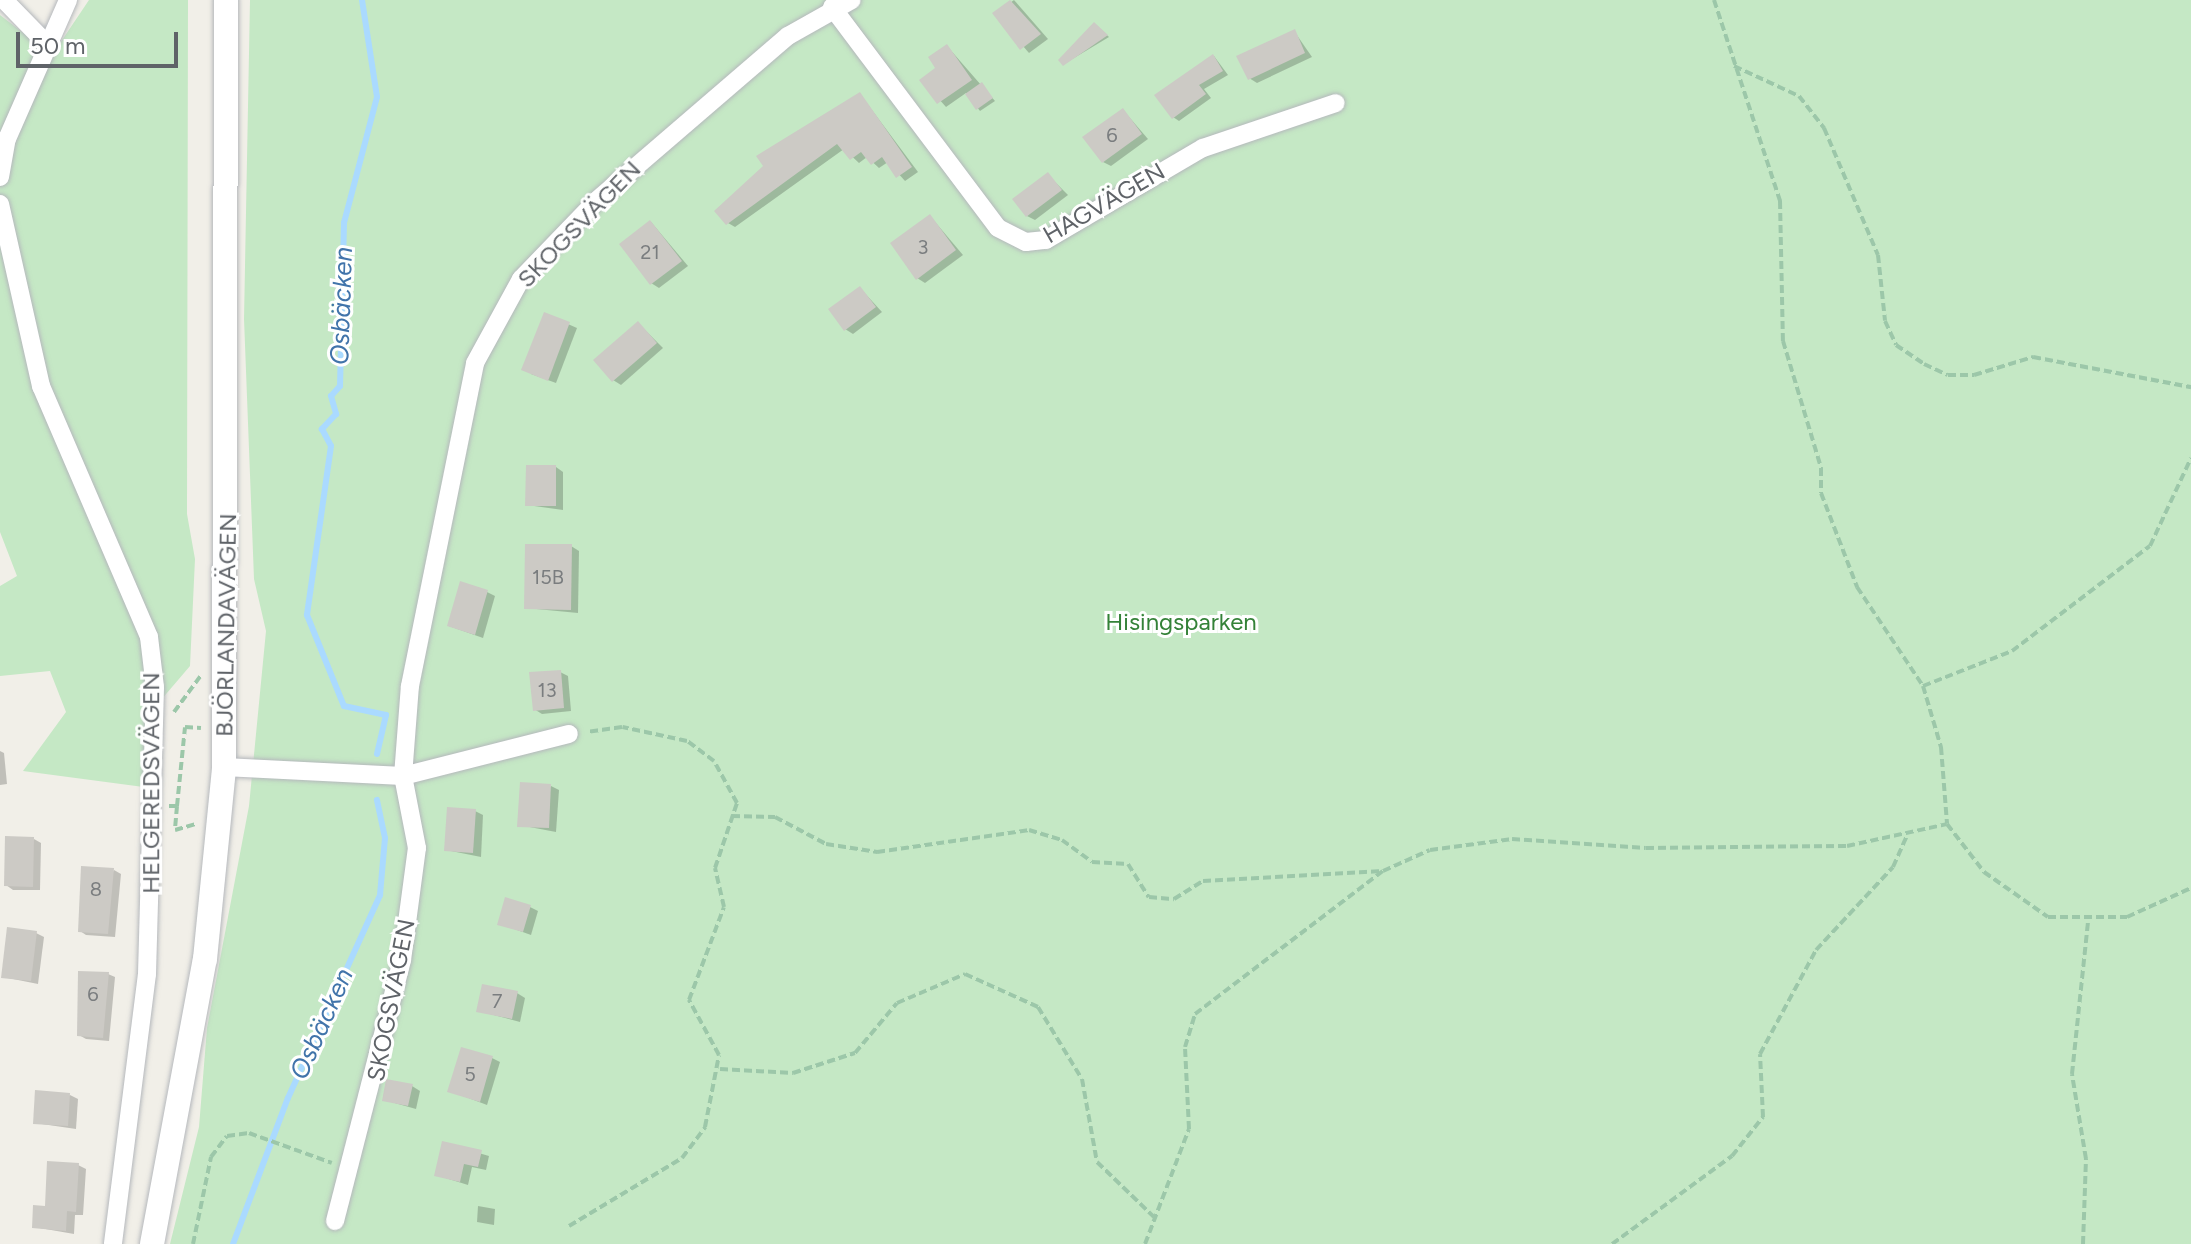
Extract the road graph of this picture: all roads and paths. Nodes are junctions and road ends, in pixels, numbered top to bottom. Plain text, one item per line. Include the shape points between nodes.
1 (4, 0) edge
2 (68, 0) edge
3 (226, 0) edge
4 (852, 0) edge
5 (1714, 0) edge
6 (832, 7) junction
7 (45, 42) junction
8 (1734, 66) junction
9 (1336, 103) dead end
10 (0, 177) edge
11 (0, 204) edge
12 (2191, 387) edge
13 (2191, 458) edge
14 (205, 659) dead end
15 (205, 671) junction
16 (204, 686) dead end
17 (1923, 686) junction
18 (204, 714) dead end
19 (204, 728) junction
20 (569, 734) joint
21 (155, 740) junction
22 (203, 742) dead end
23 (224, 767) junction
24 (403, 776) junction
25 (177, 806) junction
26 (155, 807) junction
27 (197, 811) dead end
28 (732, 816) junction
29 (1947, 824) junction
30 (175, 830) dead end
31 (1907, 835) junction
32 (194, 840) dead end
33 (1383, 871) junction
34 (2191, 888) edge
35 (2088, 920) junction
36 (720, 1069) junction
37 (350, 1168) junction
38 (1155, 1218) junction
39 (335, 1221) dead end
40 (569, 1226) dead end
41 (113, 1244) edge
42 (152, 1244) edge
43 (193, 1244) edge
44 (1145, 1244) edge
45 (1612, 1244) edge
46 (2083, 1244) edge

1 - 7 street
2 - 7 street
3 - 23 street, BJÖRLANDAVÄGEN
4 - 6 street, SKOGSVÄGEN
5 - 8 path
6 - 9 street, HAGVÄGEN via 998,228 1026,242 1046,240 1212,143
6 - 24 street, SKOGSVÄGEN via 697,109 596,201 521,279 488,337 460,425 410,686
7 - 10 street via 7,139
8 - 12 path via 1799,96 1824,128 1878,255 1885,321 1896,345 1948,375 1974,375 2033,357
8 - 17 path via 1780,201 1783,341 1821,468 1821,493 1857,587
11 - 21 street, HELGEREDSVÄGEN via 41,386 149,637
13 - 17 path via 2150,546 2012,651
14 - 15 path
15 - 16 path
15 - 21 path
17 - 29 path via 1941,747
18 - 19 path
19 - 22 path
19 - 25 path via 185,727
20 - 24 street
20 - 28 path via 622,727 687,741 736,790
21 - 26 street, HELGEREDSVÄGEN
23 - 24 street
23 - 42 street, BJÖRLANDAVÄGEN via 198,1007
24 - 37 street, SKOGSVÄGEN via 417,848 394,1002
25 - 26 path
25 - 30 path
26 - 41 street, HELGEREDSVÄGEN via 147,974
27 - 32 path
28 - 33 path via 775,817 826,844 877,852 1029,830 1062,840 1092,862 1128,864 1149,897 1174,899 1203,881
28 - 36 path via 715,868 724,907 689,1000
29 - 31 path
29 - 35 path via 2015,899 2048,917
31 - 33 path via 1847,846 1646,848 1512,839 1430,850
31 - 45 path via 1893,867 1816,950 1760,1054 1763,1117 1732,1156
33 - 38 path via 1195,1014 1185,1047 1189,1129
34 - 35 path via 2127,917
35 - 46 path via 2072,1074 2086,1159
36 - 38 path via 793,1073 855,1053 897,1003 965,974 1038,1007 1082,1079 1097,1162
36 - 40 path via 705,1127 682,1158
37 - 39 street, SKOGSVÄGEN
37 - 43 path via 263,1137 236,1134 220,1143
38 - 44 path

